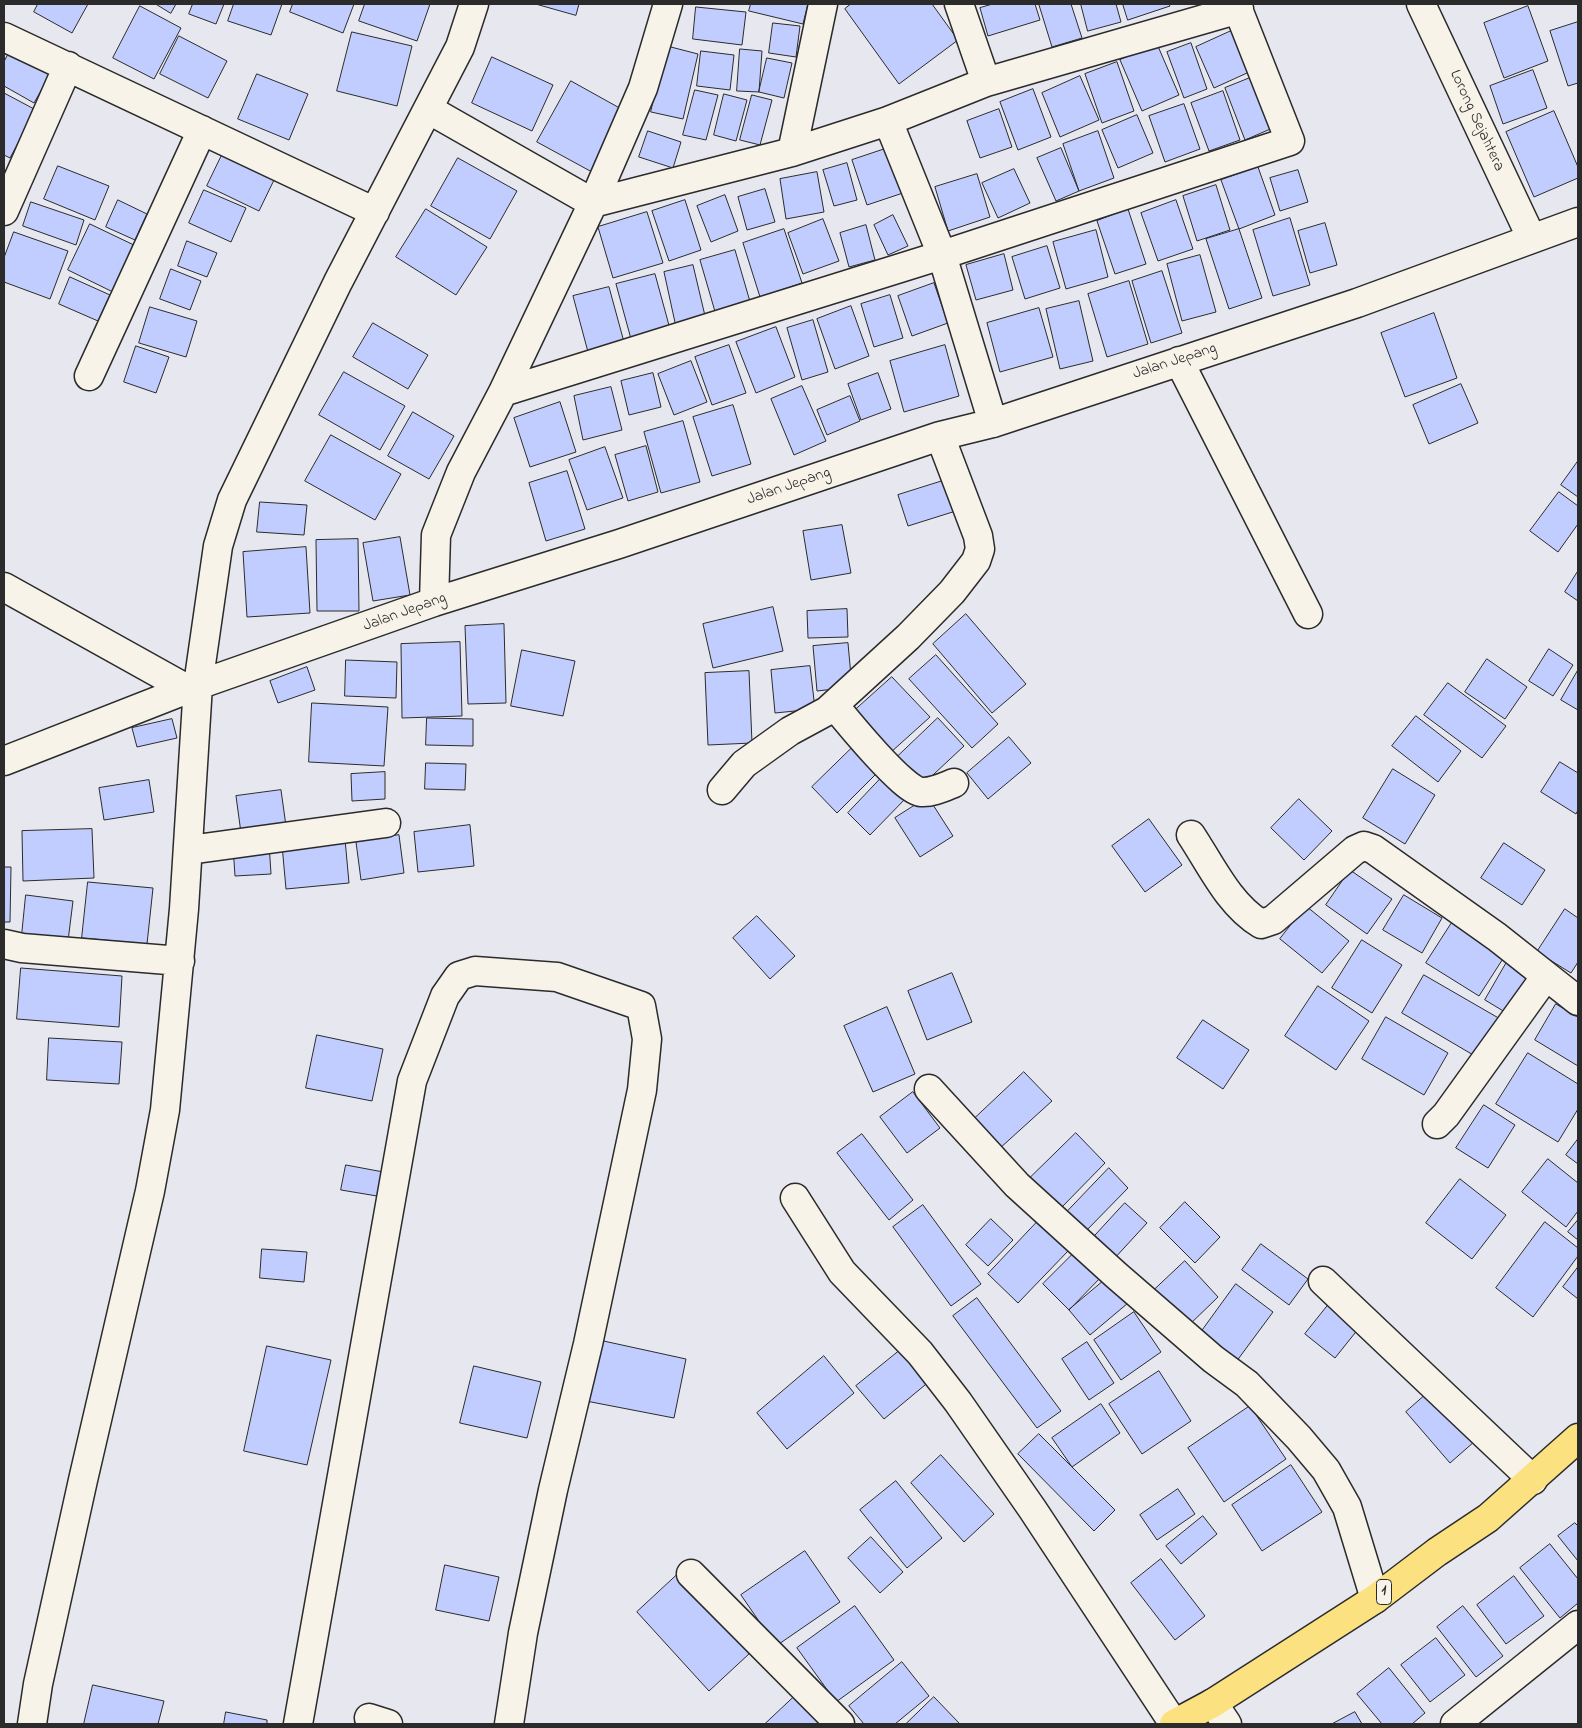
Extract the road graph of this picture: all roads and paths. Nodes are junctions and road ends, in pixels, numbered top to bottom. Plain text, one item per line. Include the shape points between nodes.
1 (474, 4) edge
2 (668, 4) edge
3 (823, 4) edge
4 (958, 4) edge
5 (1421, 4) edge
6 (1237, 6) edge
7 (4, 37) edge
8 (68, 66) junction
9 (986, 82) junction
10 (428, 109) junction
11 (888, 122) junction
12 (202, 130) junction
13 (792, 152) junction
14 (593, 203) junction
15 (4, 211) edge
16 (375, 212) junction
17 (1578, 222) edge
18 (1532, 237) junction
19 (942, 255) junction
20 (1179, 361) junction
21 (89, 376) dead end
22 (503, 392) junction
23 (993, 423) junction
24 (940, 436) junction
25 (4, 587) edge
26 (434, 602) junction
27 (1308, 614) dead end
28 (193, 688) junction
29 (834, 705) junction
30 (4, 761) edge
31 (954, 783) dead end
32 (722, 790) dead end
33 (386, 823) dead end
34 (1191, 835) dead end
35 (188, 850) junction
36 (4, 944) edge
37 (180, 961) junction
38 (1546, 976) junction
39 (1578, 1001) edge
40 (929, 1089) dead end
41 (1437, 1124) dead end
42 (795, 1198) dead end
43 (1322, 1281) dead end
44 (1578, 1438) edge
45 (1534, 1480) junction
46 (691, 1574) dead end
47 (1375, 1599) junction
48 (1578, 1625) edge
49 (1220, 1714) edge
50 (32, 1724) edge
51 (298, 1724) edge
52 (510, 1724) edge
53 (840, 1724) edge
54 (1174, 1724) edge
55 (1455, 1724) edge

1 - 10 street via 460,47
2 - 14 street via 644,88
3 - 13 street
4 - 9 street
5 - 18 street, Lorong Sejahtera
6 - 9 street
6 - 19 street via 1290,141
7 - 8 street
8 - 12 street
8 - 15 street
9 - 11 street
10 - 14 street
10 - 16 street
11 - 13 street
11 - 19 street
12 - 16 street
12 - 21 street
13 - 14 street
14 - 22 street
16 - 28 street via 232,500 218,546
17 - 18 street, Jalan Jepang
18 - 20 street, Jalan Jepang via 1357,303
19 - 22 street
19 - 23 street
20 - 23 street, Jalan Jepang
20 - 27 street
22 - 26 street via 461,472 436,535
23 - 24 street, Jalan Jepang
24 - 26 street, Jalan Jepang via 620,544
24 - 29 street via 978,536 980,549 976,561 952,592 908,637
25 - 28 street
26 - 28 street, Jalan Jepang
28 - 30 street, Jalan Jepang
28 - 35 street
29 - 31 street via 913,790 932,791
29 - 32 street via 744,764
33 - 35 street
34 - 38 street via 1233,898 1261,924 1273,920 1355,850 1364,846
35 - 37 street
36 - 37 street
37 - 50 street via 165,1110 150,1191 38,1684
38 - 39 street
38 - 41 street
40 - 47 street via 1017,1185 1213,1359 1247,1384 1299,1438 1326,1470 1347,1506
42 - 54 street via 842,1272 920,1353 958,1402
43 - 45 street
44 - 45 highway, 1
45 - 47 highway, 1 via 1488,1518
46 - 53 street
47 - 49 highway, 1
48 - 55 street
49 - 54 highway, 1
51 - 52 street via 412,1081 445,996 459,976 475,971 557,977 641,1006 647,1039 642,1090 522,1633

